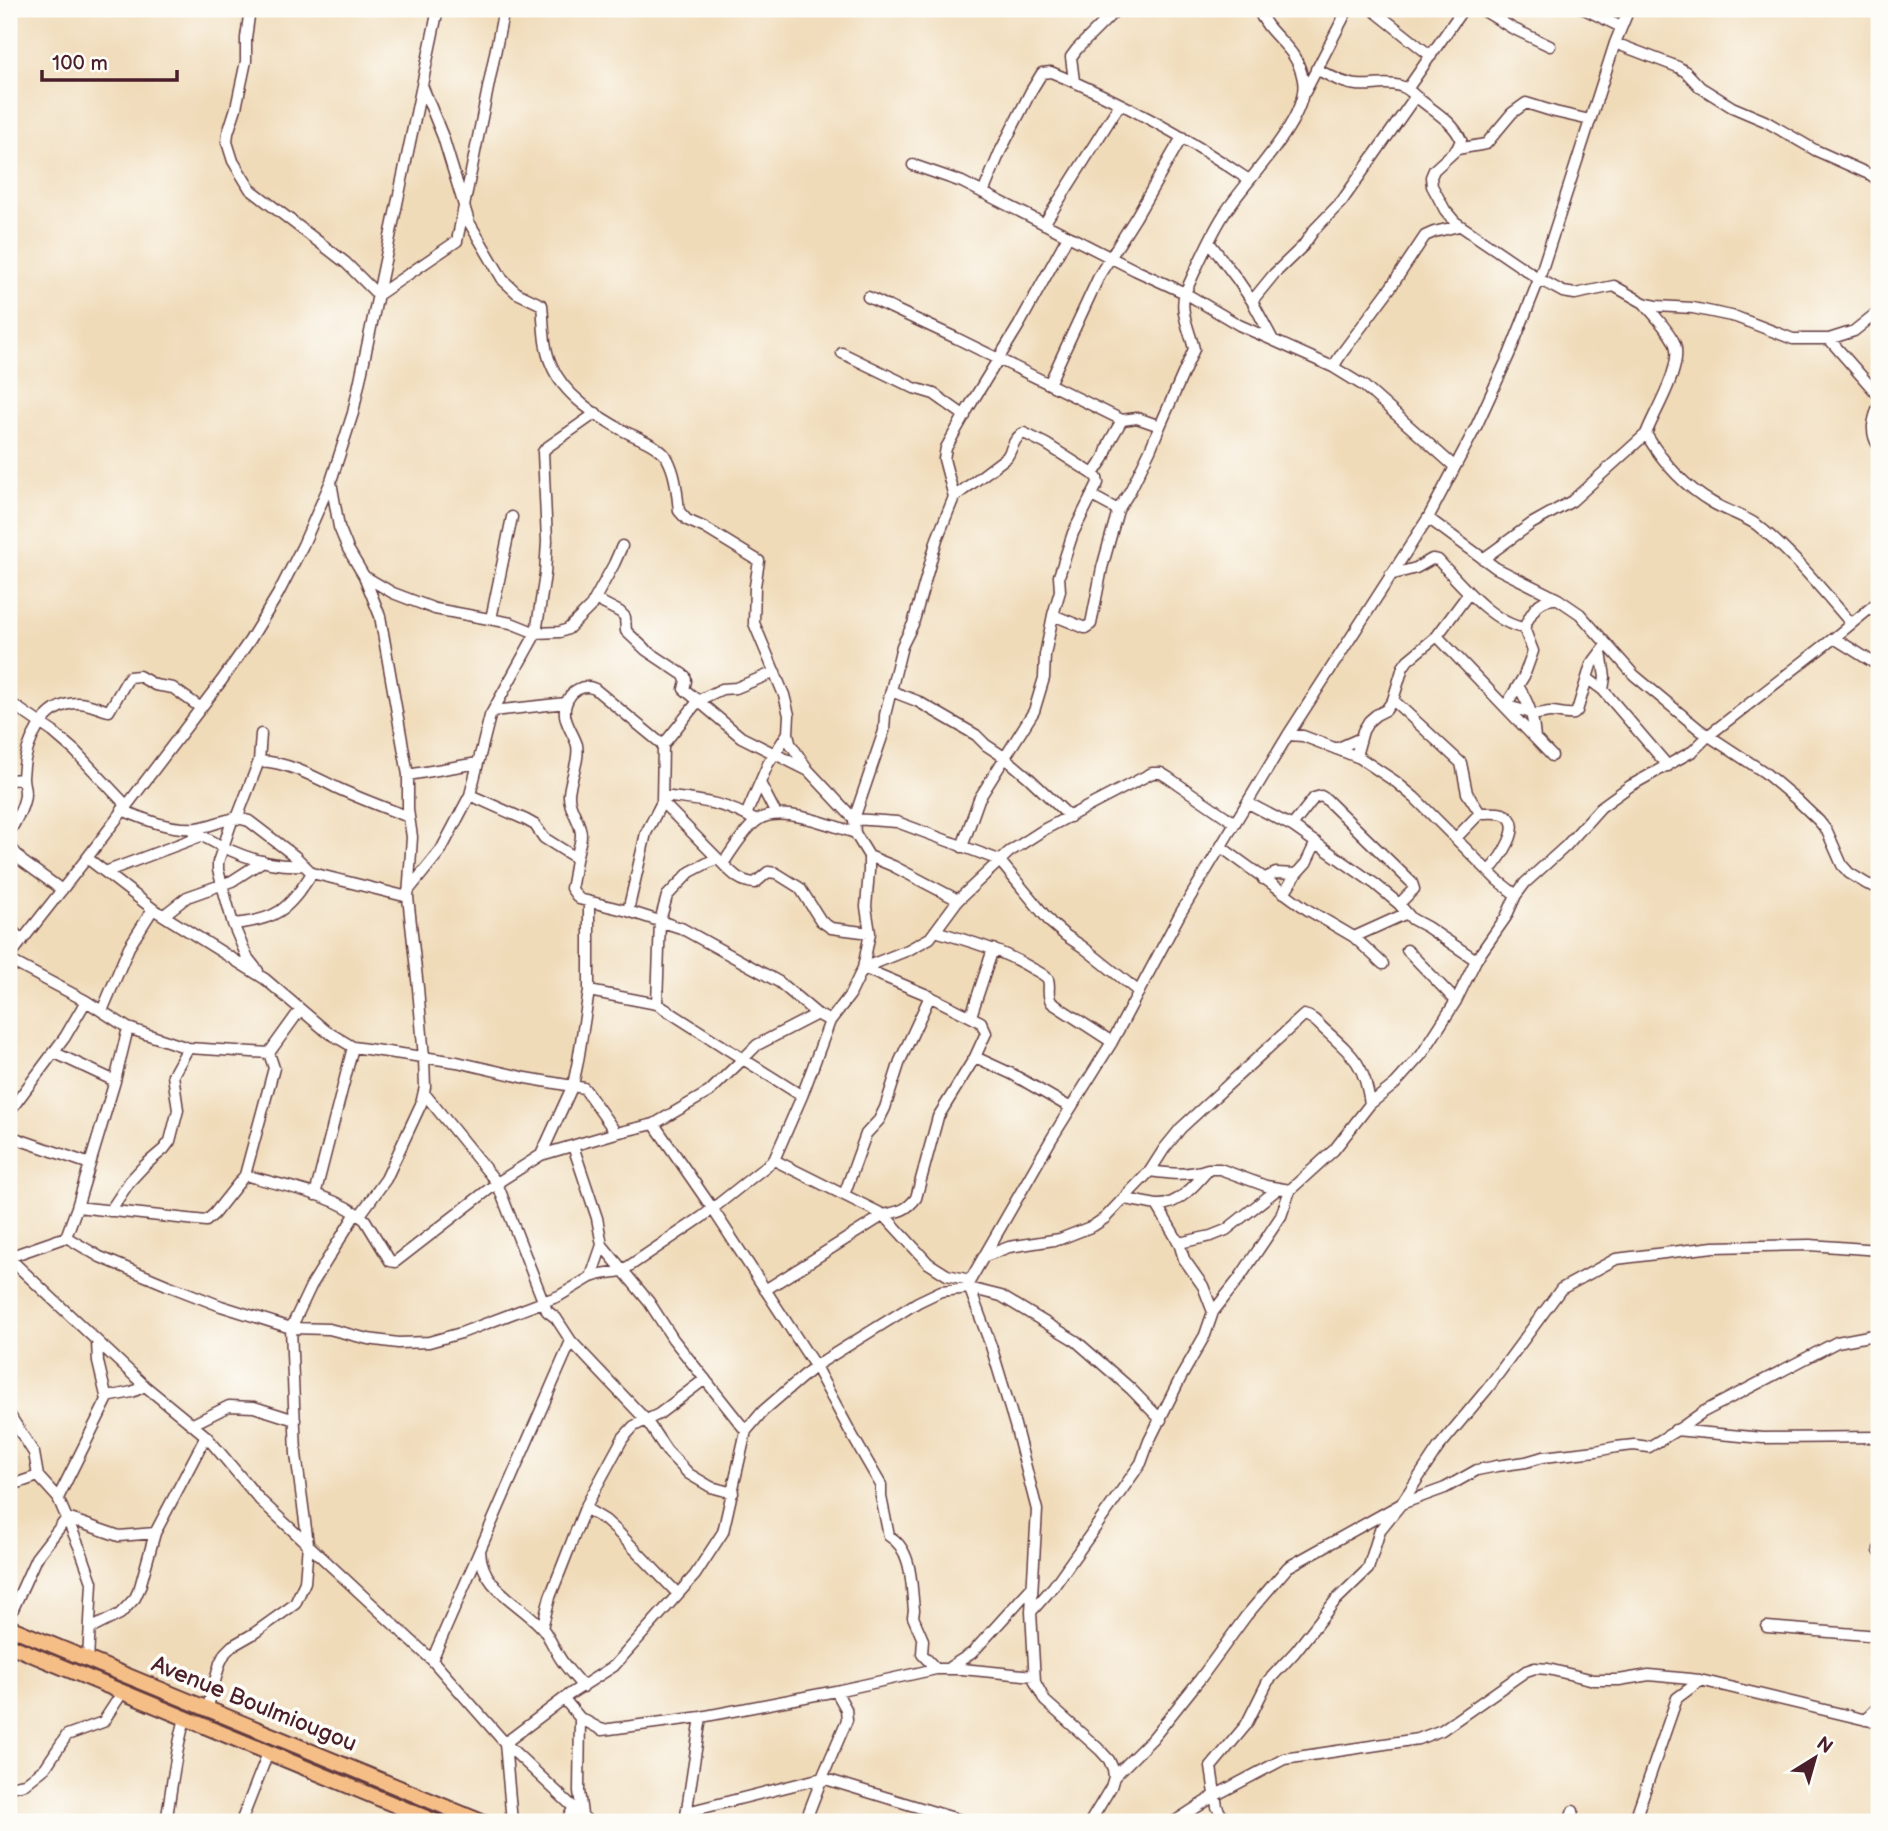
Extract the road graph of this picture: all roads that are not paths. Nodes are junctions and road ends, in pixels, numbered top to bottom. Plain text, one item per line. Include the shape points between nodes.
1 (250, 9) edge
2 (438, 9) edge
3 (504, 9) edge
4 (1117, 9) edge
5 (1258, 9) edge
6 (1348, 9) edge
7 (1371, 9) edge
8 (1463, 9) edge
9 (1482, 9) edge
10 (1584, 9) edge
11 (1629, 9) edge
12 (1622, 27) junction
13 (1615, 43) junction
14 (1550, 46) dead end
15 (1431, 56) junction
16 (1316, 69) junction
17 (1074, 81) junction
18 (422, 85) junction
19 (1412, 92) junction
20 (1304, 95) junction
21 (1120, 104) junction
22 (1590, 120) junction
23 (1182, 137) junction
24 (1457, 149) junction
25 (913, 165) dead end
26 (1249, 180) junction
27 (1879, 181) edge
28 (983, 193) junction
29 (464, 204) junction
30 (1044, 224) junction
31 (1459, 226) junction
32 (1068, 236) junction
33 (1209, 242) junction
34 (1111, 258) junction
35 (1539, 279) junction
36 (1185, 293) junction
37 (378, 295) junction
38 (868, 297) dead end
39 (1251, 301) junction
40 (1644, 303) junction
41 (1879, 311) edge
42 (1829, 339) junction
43 (1273, 340) junction
44 (842, 352) dead end
45 (1000, 359) junction
46 (1333, 367) junction
47 (1049, 384) junction
48 (1879, 396) edge
49 (1879, 404) edge
50 (596, 413) junction
51 (965, 416) junction
52 (1122, 420) junction
53 (1160, 426) junction
54 (1646, 434) junction
55 (1879, 447) edge
56 (1455, 467) junction
57 (1093, 474) junction
58 (331, 481) junction
59 (1092, 496) junction
60 (954, 497) junction
61 (1118, 510) junction
62 (513, 517) dead end
63 (1428, 518) junction
64 (621, 546) dead end
65 (1483, 559) junction
66 (1391, 575) junction
67 (364, 576) junction
68 (1469, 593) junction
69 (595, 599) junction
70 (1558, 599) junction
71 (1879, 601) edge
72 (1053, 615) junction
73 (491, 619) junction
74 (1851, 623) junction
75 (1524, 628) junction
76 (536, 633) junction
77 (1437, 636) junction
78 (1835, 638) junction
79 (1603, 649) junction
80 (1879, 666) edge
81 (775, 672) junction
82 (1587, 678) junction
83 (1517, 687) junction
84 (1603, 690) junction
85 (891, 691) junction
86 (699, 700) junction
87 (1393, 700) junction
88 (9, 702) edge
89 (566, 703) junction
90 (1505, 707) junction
91 (201, 708) junction
92 (493, 711) junction
93 (1532, 714) junction
94 (40, 723) junction
95 (788, 733) junction
96 (261, 734) dead end
97 (1288, 735) junction
98 (1709, 736) junction
99 (1361, 738) junction
100 (1535, 738) junction
101 (663, 745) junction
102 (1336, 749) junction
103 (774, 754) junction
104 (1356, 756) junction
105 (1552, 756) dead end
106 (1004, 757) junction
107 (259, 761) junction
108 (478, 763) junction
109 (1668, 766) junction
110 (808, 770) junction
111 (408, 775) junction
112 (23, 779) junction
113 (9, 780) edge
114 (760, 783) junction
115 (470, 795) junction
116 (662, 799) junction
117 (1248, 803) junction
118 (124, 807) junction
119 (1480, 813) junction
120 (776, 814) junction
121 (409, 817) junction
122 (1070, 817) junction
123 (235, 818) junction
124 (751, 818) junction
125 (854, 819) junction
126 (1235, 823) junction
127 (1292, 826) junction
128 (189, 828) junction
129 (9, 833) edge
130 (855, 833) junction
131 (201, 836) junction
132 (1456, 838) junction
133 (1315, 842) junction
134 (9, 845) edge
135 (962, 847) junction
136 (1221, 847) junction
137 (222, 848) junction
138 (869, 856) junction
139 (87, 858) junction
140 (576, 858) junction
141 (999, 860) junction
142 (262, 861) junction
143 (720, 861) junction
144 (302, 865) junction
145 (1489, 871) junction
146 (105, 872) junction
147 (312, 873) junction
148 (1296, 874) junction
149 (1263, 878) junction
150 (222, 886) junction
151 (1879, 888) edge
152 (62, 890) junction
153 (1284, 893) junction
154 (408, 894) junction
155 (1516, 895) junction
156 (958, 900) junction
157 (589, 902) junction
158 (1399, 904) junction
159 (153, 909) junction
160 (628, 911) junction
161 (1407, 914) junction
162 (164, 915) junction
163 (660, 921) junction
164 (233, 924) junction
165 (9, 927) edge
166 (935, 931) junction
167 (870, 933) junction
168 (1354, 937) junction
169 (22, 941) junction
170 (993, 949) junction
171 (1406, 950) dead end
172 (9, 958) edge
173 (1476, 960) junction
174 (1384, 964) dead end
175 (863, 968) junction
176 (265, 979) junction
177 (589, 991) junction
178 (1139, 992) junction
179 (930, 996) junction
180 (86, 1001) junction
181 (1457, 1001) junction
182 (657, 1004) junction
183 (300, 1010) junction
184 (102, 1011) junction
185 (817, 1014) junction
186 (971, 1016) junction
187 (830, 1021) junction
188 (128, 1028) junction
189 (1112, 1042) junction
190 (353, 1047) junction
191 (188, 1048) junction
192 (53, 1052) junction
193 (269, 1053) junction
194 (975, 1057) junction
195 (424, 1058) junction
196 (743, 1059) junction
197 (115, 1081) junction
198 (573, 1084) junction
199 (424, 1093) junction
200 (802, 1096) junction
201 (1370, 1104) junction
202 (1071, 1108) junction
203 (9, 1112) edge
204 (654, 1124) junction
205 (616, 1133) junction
206 (9, 1136) edge
207 (573, 1146) junction
208 (541, 1155) junction
209 (774, 1160) junction
210 (90, 1164) junction
211 (1209, 1169) junction
212 (1150, 1171) junction
213 (245, 1175) junction
214 (498, 1183) junction
215 (1279, 1188) junction
216 (1290, 1190) junction
217 (316, 1195) junction
218 (844, 1195) junction
219 (1123, 1199) junction
220 (1157, 1205) junction
221 (77, 1207) junction
222 (712, 1208) junction
223 (110, 1211) junction
224 (358, 1214) junction
225 (884, 1215) junction
226 (66, 1237) junction
227 (1179, 1243) junction
228 (601, 1245) junction
229 (1879, 1250) edge
230 (985, 1256) junction
231 (9, 1258) edge
232 (21, 1270) junction
233 (622, 1271) junction
234 (9, 1275) edge
235 (590, 1277) junction
236 (969, 1284) junction
237 (765, 1290) junction
238 (544, 1301) junction
239 (1213, 1312) junction
240 (291, 1328) junction
241 (1879, 1334) edge
242 (97, 1341) junction
243 (571, 1341) junction
244 (815, 1366) junction
245 (705, 1379) junction
246 (145, 1386) junction
247 (107, 1397) junction
248 (9, 1414) edge
249 (295, 1420) junction
250 (646, 1420) junction
251 (1161, 1420) junction
252 (193, 1424) junction
253 (1675, 1430) junction
254 (747, 1432) junction
255 (206, 1436) junction
256 (1879, 1437) edge
257 (38, 1476) junction
258 (9, 1486) edge
259 (733, 1493) junction
260 (58, 1498) junction
261 (1401, 1504) junction
262 (585, 1508) junction
263 (67, 1518) junction
264 (155, 1533) junction
265 (308, 1544) junction
266 (480, 1550) junction
267 (1032, 1587) junction
268 (678, 1594) junction
269 (13, 1609) dead end
270 (1031, 1612) junction
271 (1767, 1627) dead end
272 (9, 1628) edge
273 (542, 1628) junction
274 (90, 1629) junction
275 (1879, 1636) edge
276 (9, 1645) edge
277 (432, 1660) junction
278 (88, 1661) junction
279 (936, 1669) junction
280 (948, 1669) junction
281 (1034, 1676) junction
282 (1700, 1680) junction
283 (583, 1687) junction
284 (836, 1691) junction
285 (122, 1693) junction
286 (564, 1699) junction
287 (1879, 1706) edge
288 (207, 1710) junction
289 (701, 1717) junction
290 (580, 1718) junction
291 (185, 1719) junction
292 (1865, 1720) junction
293 (1879, 1723) edge
294 (505, 1743) junction
295 (268, 1753) junction
296 (1114, 1777) junction
297 (822, 1778) junction
298 (9, 1787) edge
299 (1214, 1796) junction
300 (1573, 1811) dead end
301 (582, 1815) edge
302 (686, 1817) edge
303 (166, 1822) edge
304 (241, 1822) edge
305 (436, 1822) edge
306 (482, 1822) edge
307 (512, 1822) edge
308 (565, 1822) edge
309 (805, 1822) edge
310 (967, 1822) edge
311 (1090, 1822) edge
312 (1174, 1822) edge
313 (1225, 1822) edge
314 (1569, 1822) edge
315 (1634, 1822) edge

1 - 37 street via 246,61 228,133 233,161 250,189 346,263
2 - 18 street
3 - 29 street
4 - 17 street via 1071,57
5 - 20 street via 1266,26 1299,64
6 - 16 street
7 - 15 street
8 - 15 street
9 - 14 street
10 - 12 street
11 - 12 street
12 - 13 street
13 - 22 street
13 - 27 street via 1678,67 1732,107
15 - 19 street
16 - 19 street via 1358,86 1399,85
16 - 20 street
17 - 21 street
17 - 28 street via 1051,72 1042,74
18 - 29 street
18 - 37 street
19 - 24 street via 1458,132
19 - 39 street via 1342,201
20 - 26 street via 1293,123
21 - 23 street
21 - 30 street
22 - 24 street via 1527,103 1486,144
22 - 35 street
23 - 26 street
23 - 34 street
24 - 31 street via 1431,177 1445,210
25 - 28 street
26 - 33 street
28 - 30 street
29 - 37 street via 457,241
29 - 50 street via 469,222 503,280 542,305 550,364 562,383
30 - 32 street
31 - 35 street
31 - 46 street via 1424,236
32 - 34 street
32 - 45 street
33 - 36 street
33 - 39 street
34 - 36 street
34 - 47 street
35 - 40 street via 1575,294 1614,286
35 - 56 street via 1509,355
36 - 43 street
36 - 53 street via 1183,310 1194,349
37 - 58 street via 353,412
38 - 45 street
39 - 43 street
40 - 42 street via 1736,317 1793,339
40 - 54 street via 1677,352
41 - 42 street via 1854,331
42 - 48 street
43 - 46 street
44 - 51 street via 934,394
45 - 47 street
45 - 51 street
46 - 56 street via 1364,386
47 - 52 street
49 - 55 street via 1872,429
50 - 76 street via 543,452 547,541
50 - 81 street via 665,455 674,471 682,516 759,561 754,623
51 - 60 street via 944,459
52 - 53 street via 1137,418
52 - 57 street
53 - 61 street
54 - 65 street via 1572,501
54 - 74 street via 1658,455 1697,492 1753,523 1784,549
56 - 63 street
57 - 59 street via 1098,483
57 - 60 street via 1024,433 1015,439 1007,457
58 - 67 street via 339,527
58 - 91 street via 278,594
59 - 61 street
59 - 72 street via 1073,533
60 - 85 street
61 - 72 street via 1091,624 1086,628
62 - 73 street
63 - 65 street
63 - 66 street
64 - 69 street
65 - 70 street
66 - 68 street via 1438,560
66 - 97 street
67 - 73 street via 418,604
67 - 111 street via 380,616
68 - 75 street via 1499,618
68 - 77 street
69 - 76 street via 568,629
69 - 86 street via 620,612 626,631 685,676 684,689
70 - 75 street via 1549,598 1535,608
70 - 79 street via 1594,628
71 - 74 street
72 - 106 street via 1034,711
73 - 76 street
74 - 78 street
75 - 83 street via 1533,651
76 - 92 street
77 - 87 street via 1403,667
77 - 90 street
78 - 80 street
78 - 98 street
79 - 82 street
79 - 84 street
79 - 98 street
81 - 86 street
81 - 95 street via 789,715
82 - 84 street
82 - 93 street via 1574,714
83 - 90 street
83 - 93 street
84 - 109 street
85 - 106 street via 963,726
85 - 125 street via 884,731
86 - 101 street
86 - 103 street via 741,737
87 - 99 street via 1369,721
87 - 119 street via 1461,763 1467,793
88 - 94 street
89 - 92 street
89 - 101 street via 575,691 589,686
89 - 140 street via 567,724 577,746 568,796 581,836
90 - 93 street
90 - 100 street
91 - 94 street via 173,688 139,676 129,677 109,711 80,703 59,706
91 - 118 street
92 - 108 street
93 - 100 street
94 - 112 street via 26,752
94 - 118 street via 75,751
95 - 103 street
95 - 110 street
96 - 107 street
97 - 102 street
97 - 117 street
98 - 109 street
98 - 151 street via 1796,799 1827,831 1849,873
99 - 102 street
99 - 104 street
100 - 105 street
101 - 116 street
102 - 104 street
103 - 110 street
103 - 114 street
104 - 132 street via 1396,782
106 - 122 street
106 - 135 street via 979,799
107 - 121 street via 307,773
107 - 123 street
108 - 111 street
108 - 115 street
109 - 155 street via 1601,807
110 - 125 street
111 - 121 street
112 - 113 street
112 - 129 street via 26,795
114 - 120 street
114 - 124 street
115 - 140 street via 535,825 544,838
115 - 154 street via 441,849
116 - 124 street via 716,803
116 - 143 street
116 - 160 street via 646,833
117 - 126 street
117 - 127 street
118 - 128 street via 152,823
118 - 139 street
119 - 132 street
119 - 145 street via 1503,814 1513,829
120 - 124 street
120 - 130 street
121 - 154 street
122 - 126 street via 1138,779 1161,773
122 - 141 street
123 - 128 street
123 - 137 street
123 - 144 street via 250,821
124 - 143 street
125 - 130 street
125 - 135 street via 897,822
126 - 136 street
127 - 133 street
127 - 158 street via 1314,798 1326,799 1412,883 1414,889
128 - 131 street
130 - 138 street
131 - 137 street
131 - 146 street
132 - 145 street
133 - 148 street
133 - 158 street
134 - 152 street via 22,861
135 - 141 street
136 - 149 street
136 - 178 street
137 - 142 street
137 - 150 street via 218,862
138 - 156 street
138 - 167 street via 866,907
139 - 146 street
139 - 152 street
140 - 157 street via 571,888 579,899
141 - 156 street
141 - 178 street via 1051,922
142 - 144 street
142 - 150 street
143 - 163 street via 690,872 674,887
143 - 167 street via 748,882 776,873 803,891 826,925
144 - 147 street
145 - 155 street
146 - 159 street
147 - 154 street
147 - 164 street via 298,896 281,910 256,922
148 - 149 street
148 - 153 street
149 - 153 street
150 - 162 street via 187,897
150 - 164 street
152 - 169 street
153 - 168 street
154 - 195 street
155 - 173 street
156 - 166 street
157 - 160 street
157 - 177 street
158 - 161 street
159 - 162 street
159 - 184 street via 125,955
160 - 163 street
161 - 168 street
161 - 173 street
162 - 176 street
163 - 182 street
163 - 185 street via 697,936 779,982
164 - 176 street via 247,957
165 - 169 street
166 - 170 street
166 - 175 street via 915,946
167 - 175 street
168 - 174 street
169 - 172 street
170 - 186 street
170 - 189 street via 1046,977 1052,1003
171 - 181 street
172 - 180 street
173 - 181 street
175 - 179 street
175 - 187 street
176 - 183 street
177 - 182 street
177 - 198 street
178 - 189 street
179 - 186 street
179 - 218 street via 900,1061 885,1108 866,1134
180 - 184 street
180 - 192 street
181 - 201 street via 1413,1065
182 - 196 street
183 - 190 street
183 - 193 street
184 - 188 street
185 - 187 street
185 - 196 street via 757,1045
186 - 194 street via 981,1022 986,1033
187 - 200 street
188 - 191 street
188 - 197 street
189 - 202 street
190 - 195 street
190 - 217 street
191 - 193 street
191 - 223 street via 173,1075 178,1110 170,1141 130,1181
192 - 197 street
192 - 203 street
193 - 213 street via 274,1068
194 - 202 street
194 - 225 street via 938,1117 916,1198 910,1207
195 - 198 street
195 - 199 street
196 - 200 street
196 - 204 street via 709,1092
197 - 210 street
198 - 205 street via 584,1088
198 - 208 street
199 - 214 street
199 - 224 street via 386,1180
200 - 209 street
201 - 212 street via 1356,1059 1311,1017 1304,1016 1181,1128
201 - 216 street via 1334,1150
202 - 230 street
204 - 205 street
204 - 222 street
205 - 207 street
206 - 210 street
207 - 208 street
207 - 228 street
208 - 214 street
209 - 218 street
209 - 222 street
210 - 221 street
211 - 212 street via 1188,1174
211 - 215 street
211 - 220 street via 1176,1199
212 - 219 street
213 - 217 street
213 - 223 street via 206,1221
214 - 224 street via 395,1262
214 - 238 street
215 - 216 street
215 - 227 street via 1219,1234
216 - 239 street via 1281,1216
217 - 224 street
218 - 225 street
219 - 220 street
219 - 230 street via 1093,1226
220 - 227 street
221 - 223 street
221 - 226 street
222 - 233 street
222 - 237 street
224 - 240 street via 311,1286
225 - 236 street via 928,1264
225 - 237 street
226 - 231 street
226 - 240 street via 167,1285
227 - 239 street
228 - 233 street
228 - 235 street
229 - 261 street via 1810,1245 1713,1247 1616,1259 1561,1289 1438,1448
230 - 236 street
231 - 232 street
232 - 234 street
232 - 242 street
233 - 235 street
233 - 245 street
235 - 238 street
236 - 244 street via 918,1302
236 - 251 street via 1001,1296 1076,1341
236 - 267 street via 1037,1510
237 - 244 street
238 - 240 street via 429,1342 398,1343 329,1329
238 - 243 street
239 - 251 street
240 - 249 street
241 - 253 street via 1837,1342
242 - 246 street
242 - 247 street
243 - 250 street
243 - 266 street
244 - 254 street via 763,1411
244 - 279 street via 881,1485 889,1536 898,1541 907,1557 922,1654
245 - 250 street
245 - 254 street
246 - 247 street
246 - 252 street
247 - 260 street
248 - 257 street via 34,1453
249 - 252 street via 254,1407 229,1406
249 - 265 street
250 - 259 street via 689,1474
250 - 262 street via 623,1438
251 - 270 street via 1141,1463
252 - 255 street
253 - 256 street via 1763,1438
253 - 261 street via 1649,1447 1616,1447 1477,1470
254 - 259 street
255 - 264 street
255 - 265 street via 260,1500
257 - 258 street
257 - 260 street
259 - 268 street via 723,1532
260 - 263 street
261 - 296 street via 1288,1567 1153,1738
261 - 299 street via 1380,1530 1368,1569 1268,1681 1246,1725 1212,1767
262 - 268 street via 617,1530
262 - 273 street
263 - 264 street via 120,1536
263 - 269 street via 36,1558
263 - 274 street via 92,1582
264 - 274 street via 135,1598 120,1614
265 - 277 street
265 - 288 street via 299,1598 225,1653
266 - 273 street via 486,1576
266 - 277 street
267 - 270 street
267 - 280 street via 972,1653
268 - 283 street via 614,1666
270 - 281 street
271 - 275 street
272 - 278 highway, Avenue Boulmiougou
273 - 283 street
274 - 278 street
276 - 285 highway, Avenue Boulmiougou
277 - 294 street
278 - 288 highway, Avenue Boulmiougou
279 - 280 street
279 - 284 street
280 - 281 street
281 - 296 street via 1045,1701 1100,1750
282 - 292 street
282 - 299 street via 1650,1675 1594,1680 1535,1668 1442,1730 1418,1739 1284,1759
282 - 315 street via 1675,1701
283 - 286 street
284 - 289 street
284 - 297 street via 847,1720
285 - 291 highway, Avenue Boulmiougou
285 - 298 street via 103,1722 67,1735 45,1768 25,1784
286 - 290 street
286 - 294 street
287 - 292 street
288 - 306 highway, Avenue Boulmiougou
289 - 290 street via 602,1730
289 - 302 street
290 - 301 street
291 - 295 highway, Avenue Boulmiougou
291 - 303 street
292 - 293 street
294 - 301 street
294 - 307 street
295 - 304 street
295 - 305 highway, Avenue Boulmiougou
296 - 311 street
297 - 302 street
297 - 309 street
297 - 310 street
299 - 312 street
299 - 313 street
300 - 314 street
301 - 308 street

